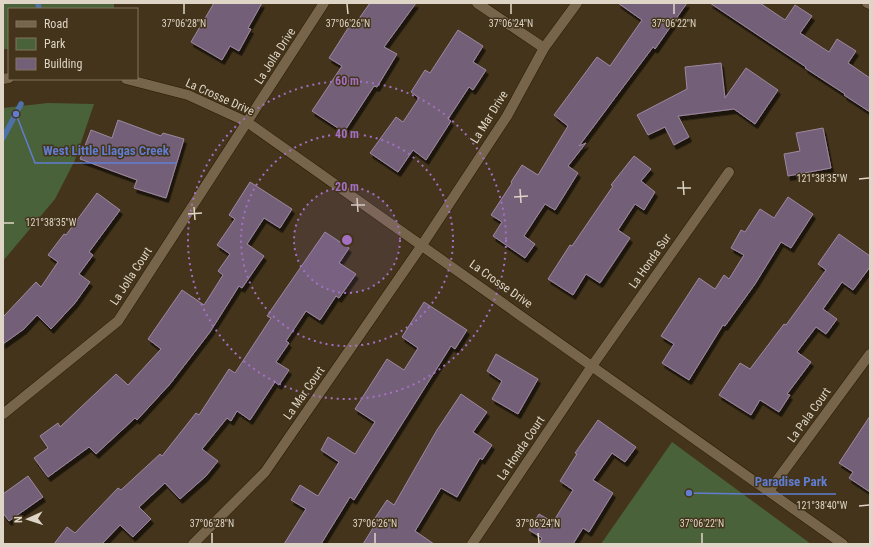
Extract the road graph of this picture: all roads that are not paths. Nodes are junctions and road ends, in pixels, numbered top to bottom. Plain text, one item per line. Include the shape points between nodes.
1 (324, 3) edge
2 (477, 3) edge
3 (577, 3) edge
4 (867, 3) edge
5 (870, 4) edge
6 (544, 48) junction
7 (130, 80) edge
8 (247, 122) junction
9 (729, 172) dead end
10 (422, 245) junction
11 (870, 354) edge
12 (592, 366) junction
13 (3, 414) edge
14 (769, 491) junction
15 (193, 544) edge
16 (472, 544) edge
17 (843, 544) edge

1 - 8 street, La Jolla Drive
2 - 6 street
3 - 6 street, La Mar Drive
4 - 5 street
6 - 10 street, La Mar Drive via 507,116
7 - 8 street, La Crosse Drive via 188,95
8 - 10 street, La Crosse Drive
8 - 13 street, La Jolla Court via 118,321
9 - 12 street, La Honda Sur
10 - 12 street, La Crosse Drive
10 - 15 street, La Mar Court via 265,472
11 - 14 street, La Pala Court
12 - 14 street, La Crosse Drive
12 - 16 street, La Honda Court
14 - 17 street, La Crosse Drive

